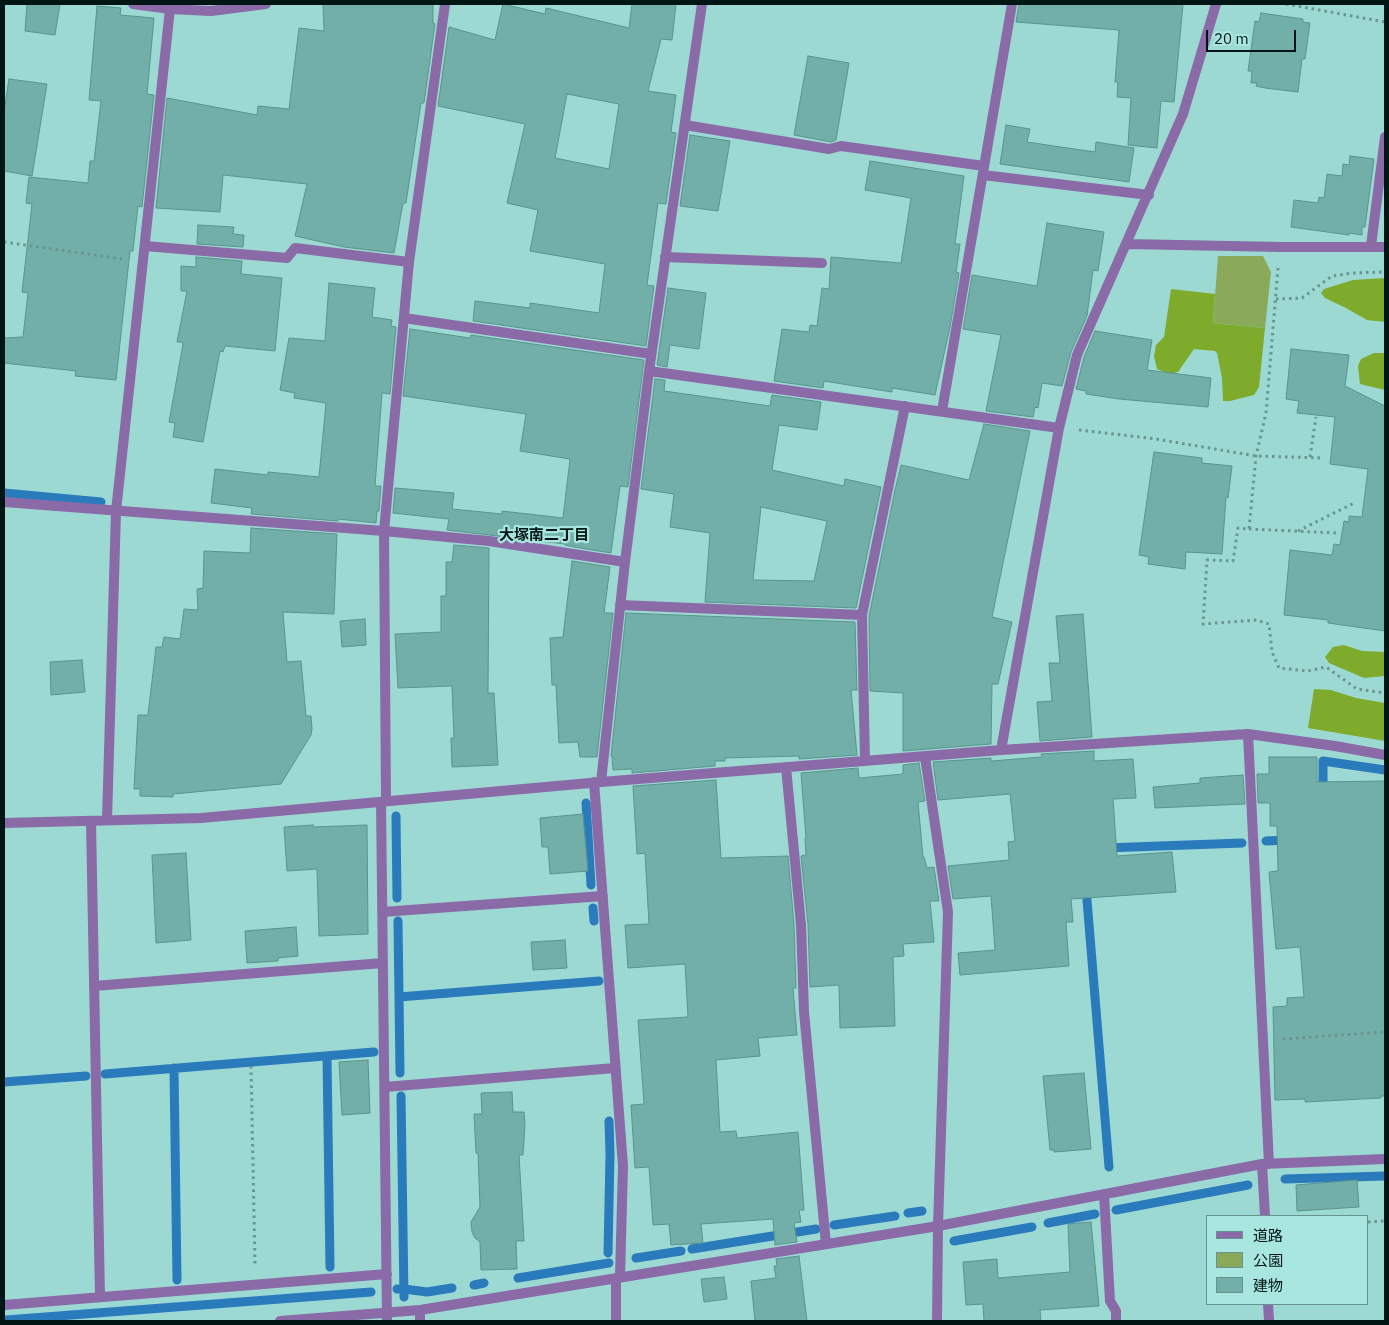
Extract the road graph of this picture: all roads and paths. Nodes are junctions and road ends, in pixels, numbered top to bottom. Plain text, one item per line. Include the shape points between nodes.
1 (133, 4) edge
2 (266, 4) edge
3 (445, 4) edge
4 (702, 4) edge
5 (1012, 4) edge
6 (1216, 4) edge
7 (1286, 4) edge
8 (170, 9) junction
9 (1385, 22) edge
10 (684, 125) junction
11 (1385, 137) edge
12 (983, 170) junction
13 (1149, 195) junction
14 (4, 242) edge
15 (1127, 244) junction
16 (145, 246) junction
17 (1371, 246) junction
18 (1385, 247) edge
19 (1280, 248) junction
20 (665, 257) junction
21 (143, 262) junction
22 (409, 262) junction
23 (822, 263) dead end
24 (1385, 272) edge
25 (1276, 298) junction
26 (404, 318) junction
27 (651, 354) junction
28 (649, 371) junction
29 (905, 406) junction
30 (942, 411) junction
31 (1316, 417) dead end
32 (1059, 428) junction
33 (1256, 456) junction
34 (1310, 457) junction
35 (1324, 458) dead end
36 (4, 502) edge
37 (1354, 503) dead end
38 (116, 510) junction
39 (1249, 528) junction
40 (384, 531) junction
41 (1298, 531) junction
42 (1338, 533) dead end
43 (625, 562) junction
44 (620, 605) junction
45 (862, 615) junction
46 (1385, 693) edge
47 (1248, 734) junction
48 (1001, 750) junction
49 (1385, 755) edge
50 (925, 756) junction
51 (866, 761) junction
52 (786, 767) junction
53 (598, 782) junction
54 (384, 801) junction
55 (91, 820) junction
56 (107, 820) junction
57 (4, 822) edge
58 (603, 896) junction
59 (382, 912) junction
60 (383, 963) junction
61 (94, 986) junction
62 (1385, 1032) edge
63 (1263, 1041) junction
64 (251, 1066) dead end
65 (615, 1068) junction
66 (384, 1087) junction
67 (1385, 1159) edge
68 (1266, 1164) junction
69 (1104, 1194) junction
70 (1265, 1215) edge
71 (1385, 1221) edge
72 (1369, 1222) edge
73 (938, 1226) junction
74 (826, 1244) junction
75 (387, 1274) junction
76 (618, 1278) junction
77 (255, 1285) junction
78 (100, 1297) junction
79 (4, 1305) edge
80 (1268, 1305) edge
81 (420, 1310) junction
82 (386, 1317) edge
83 (280, 1321) edge
84 (420, 1321) edge
85 (616, 1321) edge
86 (936, 1321) edge
87 (1116, 1321) edge
88 (1269, 1321) edge

1 - 8 street
2 - 8 street via 211,11
3 - 22 street
4 - 10 street
5 - 12 street
6 - 13 street via 1184,114
7 - 9 path
8 - 16 street
10 - 12 street via 829,149 841,146
10 - 20 street
11 - 17 street
12 - 13 street
12 - 30 street
13 - 15 street
14 - 21 path
15 - 19 street
15 - 32 street via 1077,355
16 - 21 street
16 - 22 street via 287,258 295,248
17 - 18 street
17 - 19 street
19 - 25 path
20 - 23 street
20 - 27 street
21 - 38 street
22 - 26 street
24 - 25 path via 1332,276 1302,298
25 - 33 path via 1266,413
26 - 27 street
26 - 40 street
27 - 28 street
28 - 29 street
28 - 43 street
29 - 30 street
29 - 45 street
30 - 32 street
31 - 34 path
32 - 33 path via 1156,439
32 - 48 street
33 - 34 path
33 - 39 path
34 - 35 path
36 - 38 street
37 - 41 path
38 - 40 street
38 - 56 street
39 - 41 path
39 - 46 path via 1238,528 1233,561 1207,560 1203,624 1256,620 1269,624 1272,652 1279,668 1308,671 1326,667 1357,689
40 - 43 street via 489,541
40 - 54 street
41 - 42 path
43 - 44 street
44 - 45 street
44 - 53 street
45 - 51 street
47 - 48 street
47 - 49 street
47 - 63 street
48 - 50 street
50 - 51 street
50 - 73 street via 948,912
51 - 52 street
52 - 53 street
52 - 74 street via 801,925 804,1012
53 - 54 street
53 - 58 street
54 - 56 street via 201,818
54 - 59 street
55 - 56 street
55 - 57 street
55 - 61 street
58 - 59 street
58 - 65 street
59 - 60 street
60 - 61 street
60 - 66 street
61 - 78 street
62 - 63 path
63 - 68 street
64 - 77 path
65 - 66 street
65 - 76 street via 623,1166
66 - 75 street
67 - 68 street
68 - 69 street
68 - 70 street
69 - 73 street
69 - 87 street via 1110,1301 1116,1311
71 - 72 path
73 - 74 street
73 - 86 street
74 - 76 street
75 - 77 street
75 - 82 street
76 - 81 street
76 - 85 street
77 - 78 street
78 - 79 street
80 - 88 street
81 - 82 street
81 - 84 street
82 - 83 street

